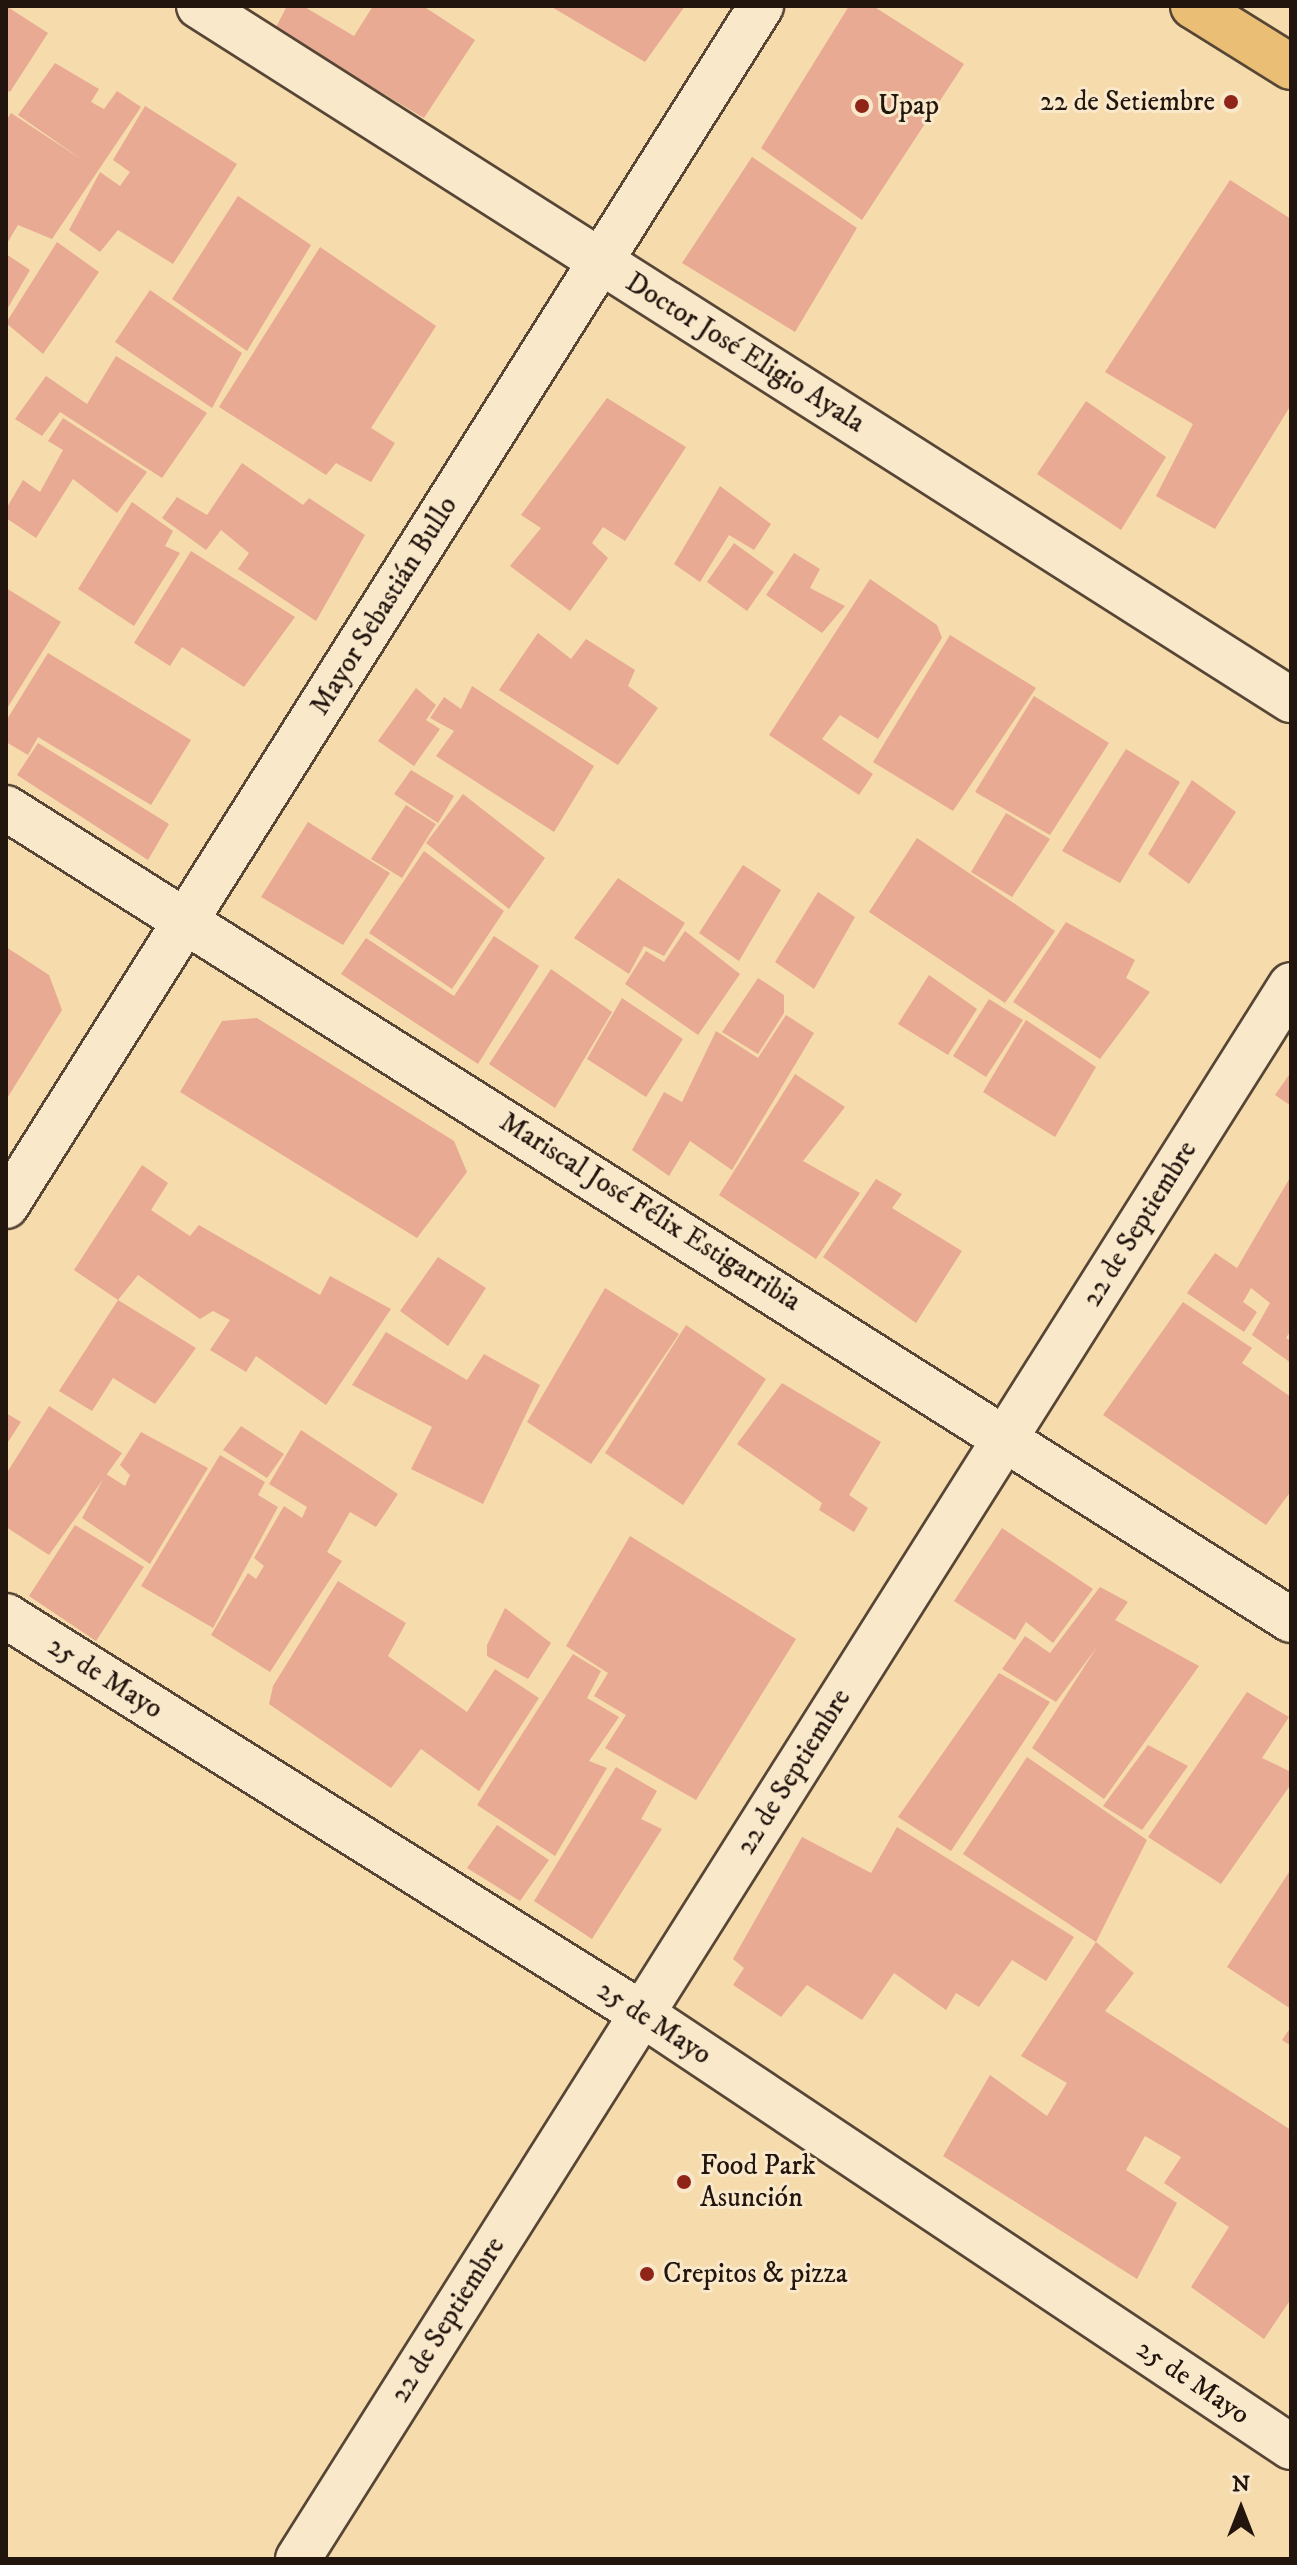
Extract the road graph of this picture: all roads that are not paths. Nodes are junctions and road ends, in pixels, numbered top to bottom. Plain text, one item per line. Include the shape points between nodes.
1 (199, 6) edge
2 (761, 6) edge
3 (1193, 6) edge
4 (1291, 67) edge
5 (601, 261) junction
6 (1291, 700) edge
7 (6, 808) edge
8 (186, 921) junction
9 (1291, 985) edge
10 (6, 1206) edge
11 (1007, 1436) junction
12 (6, 1616) edge
13 (1291, 1620) edge
14 (642, 2014) junction
15 (1291, 2447) edge
16 (298, 2559) edge

1 - 5 street, Doctor José Eligio Ayala
2 - 5 street, Mayor Sebastián Bullo
3 - 4 highway
5 - 6 street, Doctor José Eligio Ayala
5 - 8 street, Mayor Sebastián Bullo
7 - 8 street, Mariscal José Félix Estigarribia
8 - 10 street, Mayor Sebastián Bullo
8 - 11 street, Mariscal José Félix Estigarribia
9 - 11 street, 22 de Septiembre
11 - 13 street, Mariscal José Félix Estigarribia
11 - 14 street, 22 de Septiembre
12 - 14 street, 25 de Mayo
14 - 15 street, 25 de Mayo
14 - 16 street, 22 de Septiembre

